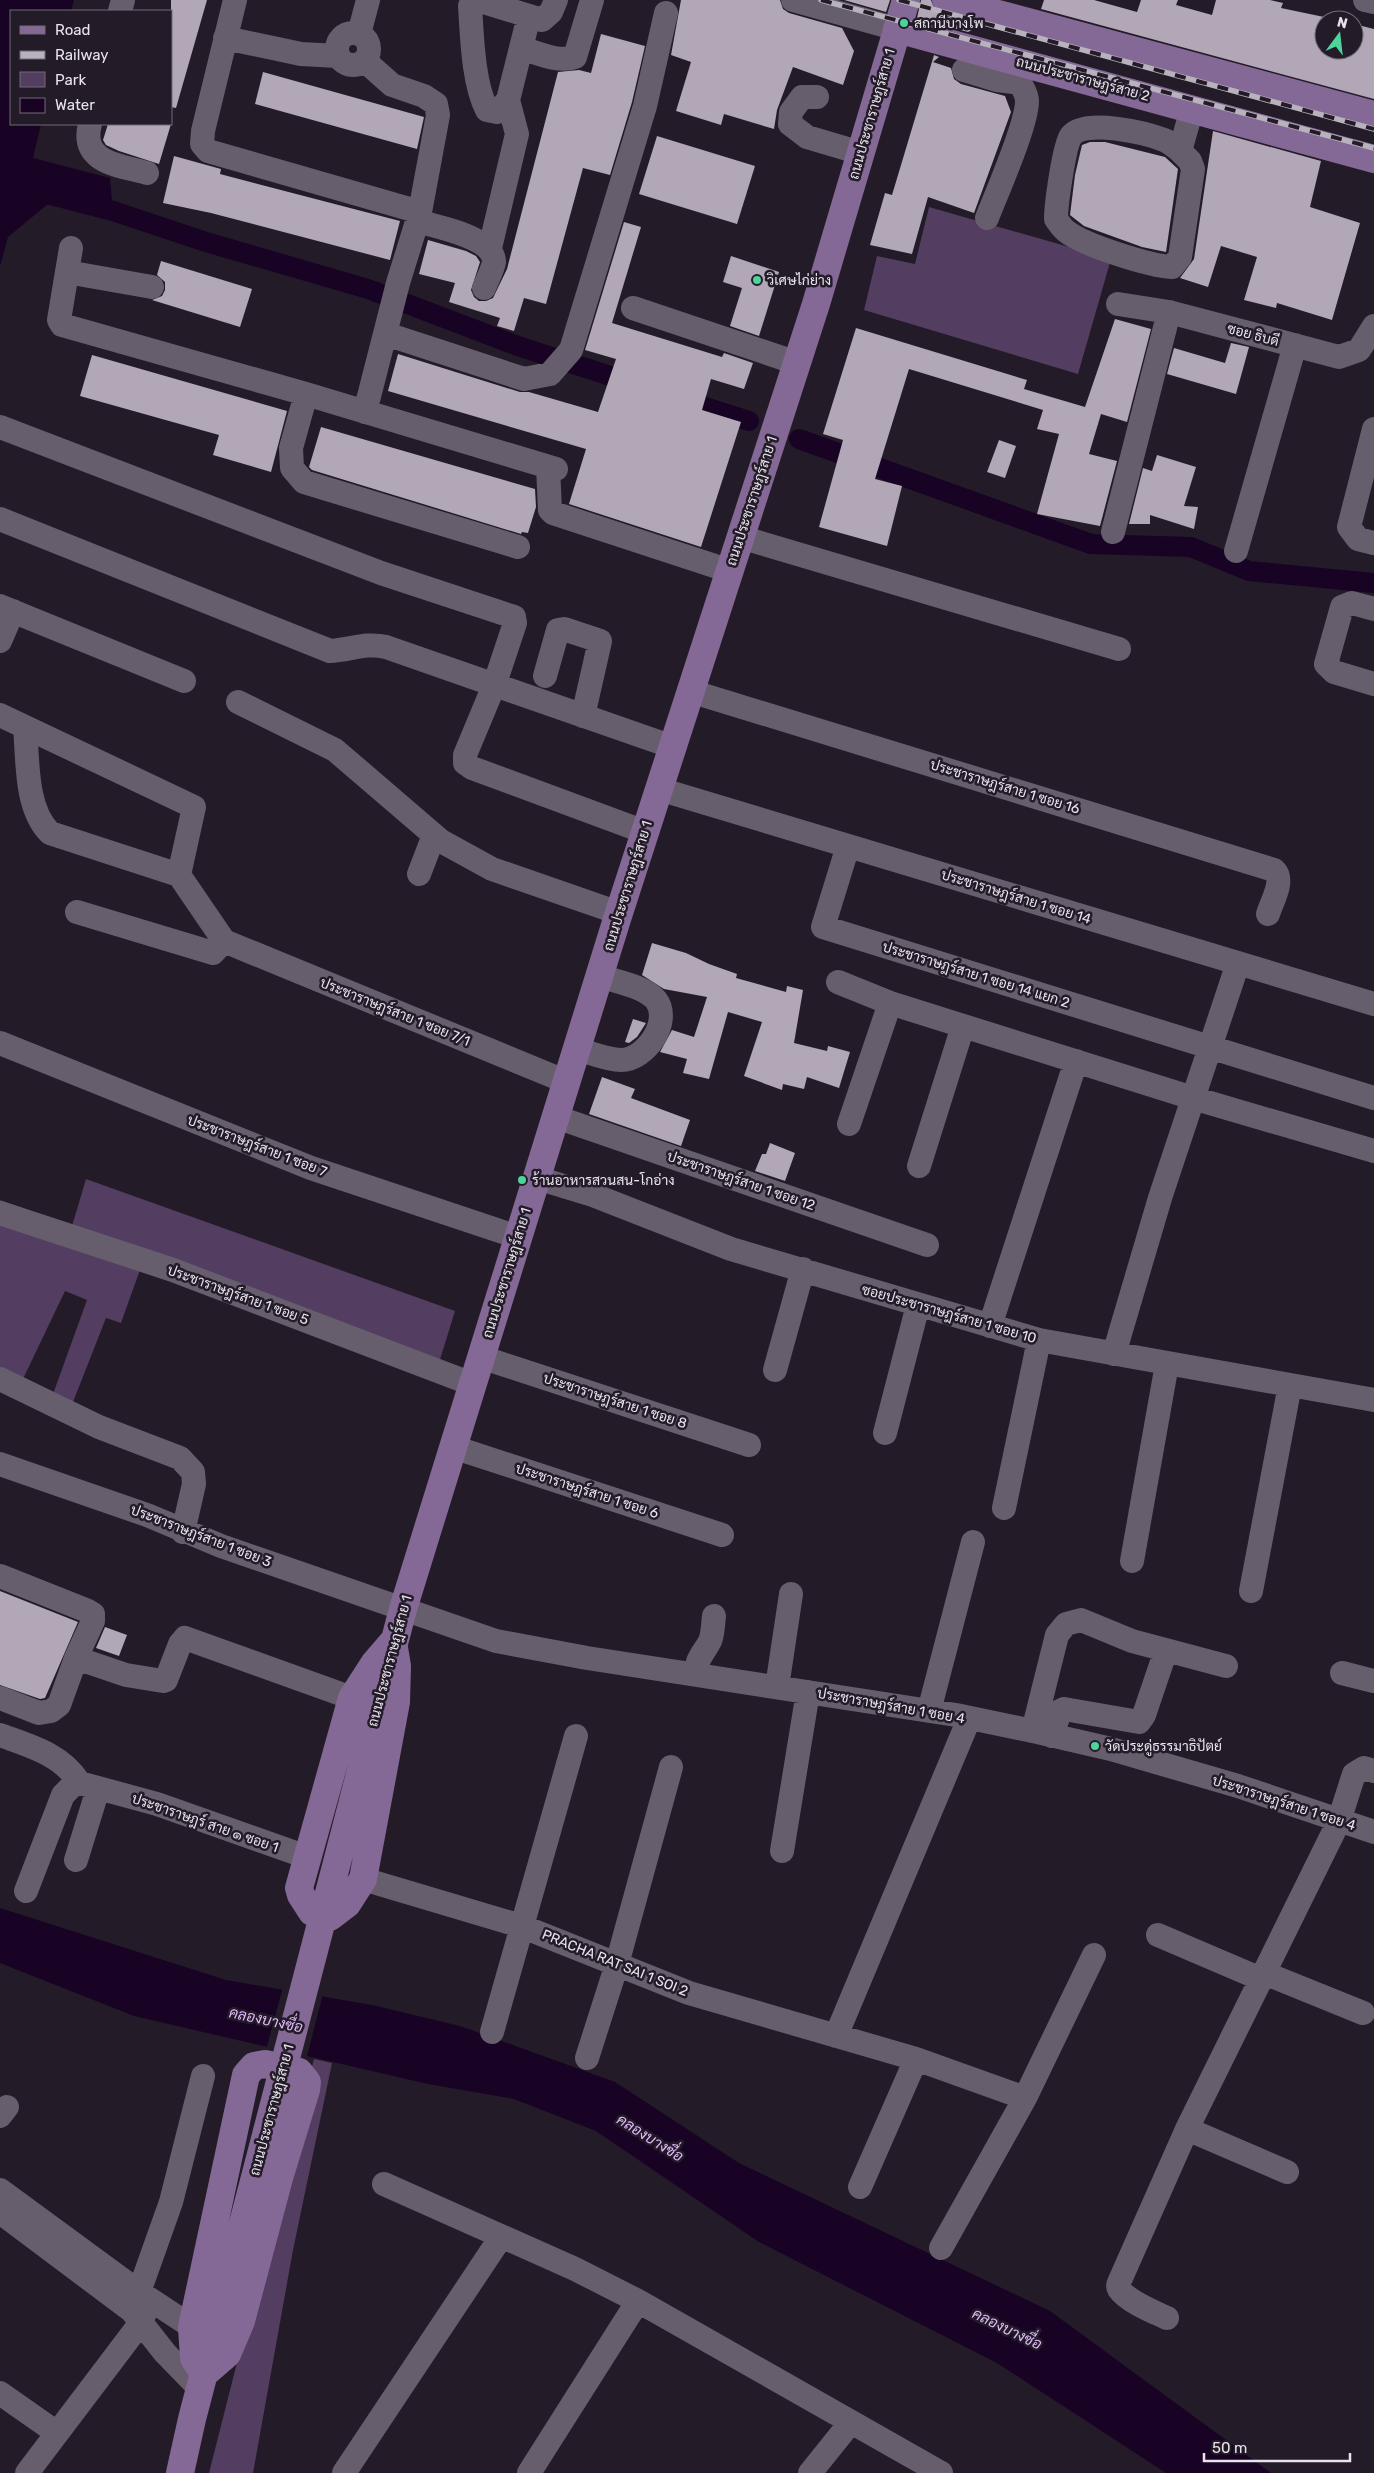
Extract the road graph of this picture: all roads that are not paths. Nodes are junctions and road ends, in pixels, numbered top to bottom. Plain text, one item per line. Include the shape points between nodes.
1 (235, 0) edge
2 (368, 0) edge
3 (477, 0) edge
4 (484, 0) edge
5 (556, 0) edge
6 (592, 0) edge
7 (793, 0) edge
8 (906, 0) edge
9 (946, 0) edge
10 (1365, 0) edge
11 (1374, 2) edge
12 (666, 13) dead end
13 (528, 16) junction
14 (897, 29) junction
15 (360, 34) junction
16 (225, 38) junction
17 (520, 48) junction
18 (338, 56) junction
19 (365, 61) junction
20 (964, 70) dead end
21 (1021, 73) junction
22 (817, 97) dead end
23 (508, 100) junction
24 (1192, 109) junction
25 (1374, 115) edge
26 (90, 125) edge
27 (1180, 151) junction
28 (861, 154) junction
29 (1374, 159) edge
30 (147, 173) dead end
31 (419, 217) junction
32 (987, 218) dead end
33 (71, 248) dead end
34 (490, 248) junction
35 (67, 272) junction
36 (152, 286) dead end
37 (484, 288) dead end
38 (1118, 304) dead end
39 (633, 308) dead end
40 (1169, 312) junction
41 (1374, 326) edge
42 (386, 334) junction
43 (1295, 345) junction
44 (797, 363) junction
45 (306, 394) junction
46 (365, 412) junction
47 (0, 427) edge
48 (1374, 429) edge
49 (0, 519) edge
50 (1113, 532) dead end
51 (740, 537) junction
52 (1374, 543) edge
53 (518, 546) dead end
54 (1236, 551) dead end
55 (730, 571) junction
56 (7, 609) edge
57 (1374, 609) edge
58 (0, 641) edge
59 (1119, 649) dead end
60 (545, 676) dead end
61 (184, 681) dead end
62 (495, 683) junction
63 (1374, 684) edge
64 (690, 691) junction
65 (238, 702) dead end
66 (0, 714) edge
67 (583, 716) junction
68 (26, 727) junction
69 (672, 747) junction
70 (659, 789) junction
71 (645, 832) junction
72 (434, 835) junction
73 (848, 846) junction
74 (419, 874) dead end
75 (179, 876) junction
76 (77, 912) dead end
77 (619, 913) junction
78 (1268, 914) dead end
79 (224, 941) junction
80 (1238, 963) junction
81 (600, 976) junction
82 (838, 982) dead end
83 (890, 1003) junction
84 (1374, 1004) edge
85 (963, 1026) junction
86 (0, 1043) edge
87 (1210, 1047) junction
88 (577, 1049) junction
89 (1076, 1061) junction
90 (567, 1082) junction
91 (1193, 1098) junction
92 (1374, 1098) edge
93 (556, 1117) junction
94 (849, 1124) dead end
95 (1374, 1151) edge
96 (919, 1166) dead end
97 (537, 1178) junction
98 (0, 1214) edge
99 (518, 1236) junction
100 (927, 1245) dead end
101 (803, 1269) junction
102 (918, 1305) junction
103 (990, 1326) junction
104 (1039, 1340) junction
105 (1114, 1354) junction
106 (481, 1357) junction
107 (1167, 1364) junction
108 (775, 1370) dead end
109 (0, 1379) edge
110 (472, 1384) junction
111 (1290, 1385) junction
112 (1374, 1400) edge
113 (885, 1433) dead end
114 (749, 1445) dead end
115 (453, 1447) junction
116 (0, 1464) edge
117 (1004, 1508) dead end
118 (183, 1532) junction
119 (722, 1535) dead end
120 (973, 1542) dead end
121 (1132, 1561) dead end
122 (0, 1576) edge
123 (1251, 1591) dead end
124 (791, 1594) dead end
125 (403, 1609) junction
126 (714, 1616) dead end
127 (393, 1642) junction
128 (1166, 1650) junction
129 (76, 1658) junction
130 (1226, 1666) dead end
131 (1342, 1673) dead end
132 (696, 1675) junction
133 (1374, 1681) edge
134 (777, 1687) junction
135 (808, 1692) junction
136 (0, 1698) edge
137 (352, 1698) junction
138 (929, 1711) junction
139 (969, 1719) junction
140 (1043, 1734) junction
141 (0, 1735) edge
142 (576, 1736) dead end
143 (670, 1767) dead end
144 (1374, 1771) edge
145 (88, 1786) junction
146 (1339, 1821) junction
147 (1374, 1832) edge
148 (782, 1850) dead end
149 (307, 1857) junction
150 (76, 1860) dead end
151 (363, 1879) junction
152 (26, 1891) dead end
153 (521, 1926) junction
154 (1158, 1935) dead end
155 (1094, 1955) dead end
156 (617, 1964) junction
157 (1262, 1976) junction
158 (1363, 2013) dead end
159 (492, 2032) dead end
160 (836, 2036) junction
161 (587, 2058) dead end
162 (916, 2059) junction
163 (203, 2076) dead end
164 (1025, 2098) junction
165 (1187, 2129) junction
166 (1287, 2172) dead end
167 (384, 2184) dead end
168 (860, 2187) dead end
169 (1, 2198) edge
170 (501, 2237) junction
171 (941, 2248) dead end
172 (146, 2296) junction
173 (638, 2300) junction
174 (1167, 2318) dead end
175 (141, 2322) junction
176 (192, 2327) junction
177 (202, 2381) junction
178 (0, 2393) edge
179 (851, 2422) junction
180 (57, 2433) junction
181 (27, 2473) edge
182 (180, 2473) edge
183 (344, 2473) edge
184 (529, 2473) edge
185 (810, 2473) edge
186 (941, 2473) edge

1 - 16 street
2 - 15 street
3 - 23 street via 470,6 481,99 487,110 497,112
4 - 13 street
5 - 13 street via 551,12 542,20
6 - 17 street via 576,57 567,60
7 - 14 street, ถนนประชาราษฎร์สาย 2
8 - 14 main road, ถนนประชาราษฎร์สาย 1
9 - 25 main road
10 - 11 street
12 - 42 street via 645,106 565,358 550,374 524,379
13 - 17 street
14 - 21 main road, ถนนประชาราษฎร์สาย 2
14 - 28 main road, ถนนประชาราษฎร์สาย 1
15 - 18 street via 349,33 342,37 337,45
15 - 19 street via 370,47
16 - 18 street via 301,54
16 - 31 street via 202,131 202,144 208,151
17 - 23 street
18 - 19 street via 352,66
19 - 31 street via 392,85 424,96 436,104 438,115
20 - 21 street via 997,80
21 - 24 main road, ถนนประชาราษฎร์สาย 2
21 - 32 street via 1026,94 1025,111
22 - 28 street via 802,97 791,112 790,124 807,137
23 - 34 street via 517,134
24 - 27 street
24 - 29 main road, ถนนประชาราษฎร์สาย 2
26 - 30 street via 88,142 92,152 103,160
27 - 27 street via 1166,140 1146,135 1091,126 1079,129 1071,137 1057,198 1056,219 1066,232 1088,243 1158,266 1172,267 1180,257 1193,169
28 - 44 main road, ถนนประชาราษฎร์สาย 1
31 - 34 street via 480,240
31 - 42 street
33 - 35 street
34 - 37 street via 494,262
35 - 36 street
35 - 45 street via 62,325
38 - 40 street, ซอย ธิบดี
39 - 44 street
40 - 43 street, ซอย ธิบดี
40 - 50 street
41 - 43 street, ซอย ธิบดี via 1359,350 1349,355 1338,357
42 - 46 street
43 - 54 street
44 - 51 main road, ถนนประชาราษฎร์สาย 1
45 - 46 street
45 - 53 street via 290,448 292,468 304,482
46 - 55 street via 552,468 550,510 553,513
47 - 62 street via 381,573 514,616 515,623
48 - 52 street via 1349,527 1358,538
49 - 62 street via 330,651 374,644
51 - 55 main road, ถนนประชาราษฎร์สาย 1
51 - 59 street
55 - 64 main road, ถนนประชาราษฎร์สาย 1
56 - 58 street
56 - 61 street
57 - 63 street via 1352,603 1342,607 1326,664 1334,672
60 - 67 street via 558,630 600,641
62 - 67 street
62 - 71 street via 465,755 465,763
64 - 69 main road, ถนนประชาราษฎร์สาย 1
64 - 78 street, ประชาราษฎร์สาย 1 ซอย 16 via 1274,870 1280,880
65 - 72 street via 335,750
66 - 68 street
67 - 69 street
68 - 75 street via 31,789 42,825 50,833
68 - 75 street via 194,807
69 - 70 main road, ถนนประชาราษฎร์สาย 1
70 - 71 main road, ถนนประชาราษฎร์สาย 1
70 - 73 street, ประชาราษฎร์สาย 1 ซอย 14
71 - 77 main road, ถนนประชาราษฎร์สาย 1
72 - 74 street
72 - 77 street via 492,870
73 - 80 street, ประชาราษฎร์สาย 1 ซอย 14
73 - 87 street, ประชาราษฎร์สาย 1 ซอย 14 แยก 2 via 823,927
75 - 79 street
76 - 79 street via 213,953
77 - 81 main road, ถนนประชาราษฎร์สาย 1
79 - 90 street, ประชาราษฎร์สาย 1 ซอย 7/1
80 - 84 street, ประชาราษฎร์สาย 1 ซอย 14
80 - 87 street
81 - 88 main road, ถนนประชาราษฎร์สาย 1
81 - 88 street via 637,988 655,1000 661,1012 658,1026 647,1048 623,1060
82 - 83 street
83 - 85 street
83 - 94 street
85 - 89 street
85 - 96 street
86 - 99 street, ประชาราษฎร์สาย 1 ซอย 7 via 311,1168
87 - 91 street
87 - 92 street
88 - 90 main road, ถนนประชาราษฎร์สาย 1
89 - 91 street
89 - 103 street
90 - 93 main road, ถนนประชาราษฎร์สาย 1
91 - 95 street
91 - 105 street
93 - 97 main road, ถนนประชาราษฎร์สาย 1
93 - 100 street, ประชาราษฎร์สาย 1 ซอย 12
97 - 99 main road, ถนนประชาราษฎร์สาย 1
97 - 101 street, ซอยประชาราษฎร์สาย 1 ซอย 10 via 593,1195 732,1249
98 - 110 street, ประชาราษฎร์สาย 1 ซอย 5 via 173,1270
99 - 106 main road, ถนนประชาราษฎร์สาย 1
101 - 102 street, ซอยประชาราษฎร์สาย 1 ซอย 10
101 - 108 street
102 - 103 street, ซอยประชาราษฎร์สาย 1 ซอย 10
102 - 113 street
103 - 104 street, ซอยประชาราษฎร์สาย 1 ซอย 10
104 - 105 street, ซอยประชาราษฎร์สาย 1 ซอย 10
104 - 117 street
105 - 107 street, ซอยประชาราษฎร์สาย 1 ซอย 10
106 - 110 main road, ถนนประชาราษฎร์สาย 1
106 - 114 street, ประชาราษฎร์สาย 1 ซอย 8
107 - 111 street, ซอยประชาราษฎร์สาย 1 ซอย 10
107 - 121 street
109 - 118 street via 99,1427 180,1458 193,1472 194,1484
110 - 115 main road, ถนนประชาราษฎร์สาย 1
111 - 112 street, ซอยประชาราษฎร์สาย 1 ซอย 10
111 - 123 street
115 - 119 street, ประชาราษฎร์สาย 1 ซอย 6
115 - 125 main road, ถนนประชาราษฎร์สาย 1
116 - 118 street, ประชาราษฎร์สาย 1 ซอย 3 via 147,1515
118 - 125 street, ประชาราษฎร์สาย 1 ซอย 3
120 - 138 street
122 - 129 street via 93,1614 93,1621
124 - 134 street
125 - 127 main road, ถนนประชาราษฎร์สาย 1
125 - 132 street, ประชาราษฎร์สาย 1 ซอย 4 via 496,1640
126 - 132 street via 711,1639 698,1659
127 - 137 main road
127 - 151 main road via 396,1702
127 - 177 main road, ถนนประชาราษฎร์สาย 1
128 - 130 street
128 - 140 street via 1139,1722 1064,1709
128 - 140 street via 1132,1641 1080,1620 1066,1624 1057,1635
129 - 136 street via 58,1705 51,1711 39,1714
129 - 137 street via 126,1675 163,1681 185,1638
131 - 133 street
132 - 134 street, ประชาราษฎร์สาย 1 ซอย 4
134 - 135 street, ประชาราษฎร์สาย 1 ซอย 4
135 - 138 street, ประชาราษฎร์สาย 1 ซอย 4
135 - 148 street
137 - 149 main road
138 - 139 street, ประชาราษฎร์สาย 1 ซอย 4
139 - 140 street, ประชาราษฎร์สาย 1 ซอย 4
139 - 160 street
140 - 146 street, ประชาราษฎร์สาย 1 ซอย 4 via 1110,1749 1238,1786
141 - 145 street via 51,1754
142 - 153 street
143 - 156 street
144 - 146 street via 1364,1768 1354,1774
145 - 149 street, ประชาราษฎร์ สาย ๑ ซอย 1 via 157,1804
145 - 150 street
145 - 152 street via 74,1782 63,1795
146 - 147 street, ประชาราษฎร์สาย 1 ซอย 4
146 - 157 street
149 - 151 main road via 300,1888 312,1912 330,1917 338,1913
151 - 153 street, PRACHA RAT SAI 1 SOI 2
153 - 156 street, PRACHA RAT SAI 1 SOI 2
153 - 159 street
154 - 157 street
155 - 164 street
156 - 160 street, PRACHA RAT SAI 1 SOI 2 via 689,1993
156 - 161 street
157 - 158 street
157 - 165 street
160 - 162 street, PRACHA RAT SAI 1 SOI 2
162 - 164 street, PRACHA RAT SAI 1 SOI 2
162 - 168 street
163 - 172 street
164 - 171 street
165 - 166 street
165 - 174 street via 1118,2285 1140,2304
167 - 170 street
169 - 172 street
169 - 175 street
170 - 173 street
170 - 183 street
172 - 175 street
172 - 176 street
173 - 179 street
173 - 184 street
175 - 177 street via 165,2353
175 - 180 street
176 - 177 main road via 194,2358
176 - 177 main road via 246,2075 254,2066 265,2064 299,2072 307,2082 306,2090 241,2321 227,2354
177 - 182 main road, ถนนประชาราษฎร์สาย 1
178 - 180 street
179 - 185 street
179 - 186 street
180 - 181 street

